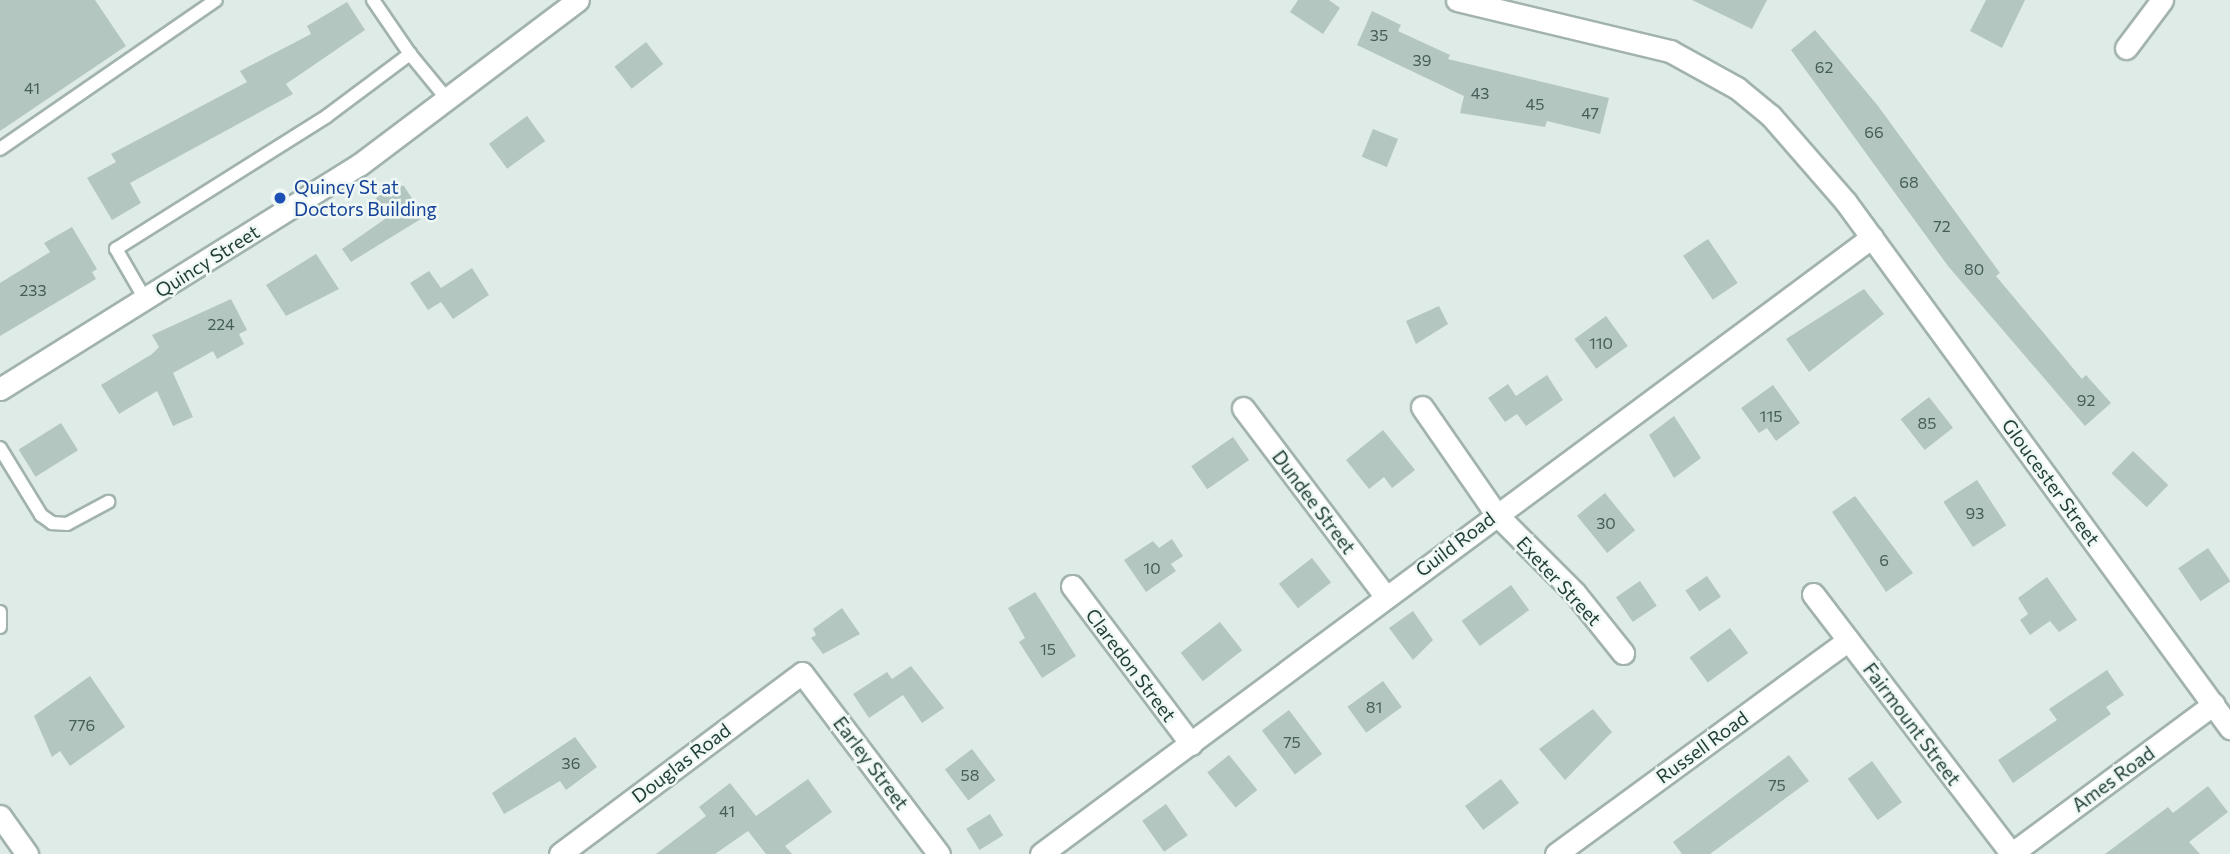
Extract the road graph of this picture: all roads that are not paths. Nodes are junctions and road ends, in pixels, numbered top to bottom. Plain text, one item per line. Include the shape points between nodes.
1 (373, 0) edge
2 (578, 0) edge
3 (2162, 0) edge
4 (1472, 2) edge
5 (207, 3) edge
6 (2126, 48) dead end
7 (410, 54) junction
8 (447, 99) junction
9 (0, 149) edge
10 (1872, 237) junction
11 (145, 299) junction
12 (0, 389) edge
13 (1422, 407) dead end
14 (1243, 408) dead end
15 (0, 448) edge
16 (108, 502) dead end
17 (1496, 514) junction
18 (1072, 586) dead end
19 (1813, 594) dead end
20 (1385, 596) junction
21 (0, 612) edge
22 (0, 627) edge
23 (1848, 640) junction
24 (1623, 653) dead end
25 (802, 673) joint
26 (2214, 704) junction
27 (2230, 728) edge
28 (1191, 744) junction
29 (0, 816) edge
30 (27, 854) edge
31 (560, 854) edge
32 (939, 854) edge
33 (1041, 854) edge
34 (1556, 854) edge
35 (2012, 854) edge

1 - 7 lane
2 - 8 street, Quincy Street
3 - 6 street
4 - 10 street, Gloucester Street via 1634,41 1704,68 1737,88 1796,141
5 - 9 lane
7 - 8 lane
7 - 11 lane via 327,116 116,249
8 - 11 street, Quincy Street via 359,165
10 - 17 street, Guild Road
10 - 26 street, Gloucester Street
11 - 12 street, Quincy Street
13 - 17 street, Exeter Street
14 - 20 street, Dundee Street
15 - 16 lane via 52,523 67,524
17 - 20 street, Guild Road
17 - 24 street, Exeter Street via 1575,593
18 - 28 street, Claredon Street
19 - 23 street, Fairmount Street
20 - 28 street, Guild Road
21 - 22 lane
23 - 34 street, Russell Road
23 - 35 street, Fairmount Street
25 - 31 street, Douglas Road
25 - 32 street, Earley Street
26 - 27 street, Gloucester Street
26 - 35 street, Ames Road
28 - 33 street, Guild Road
29 - 30 street

